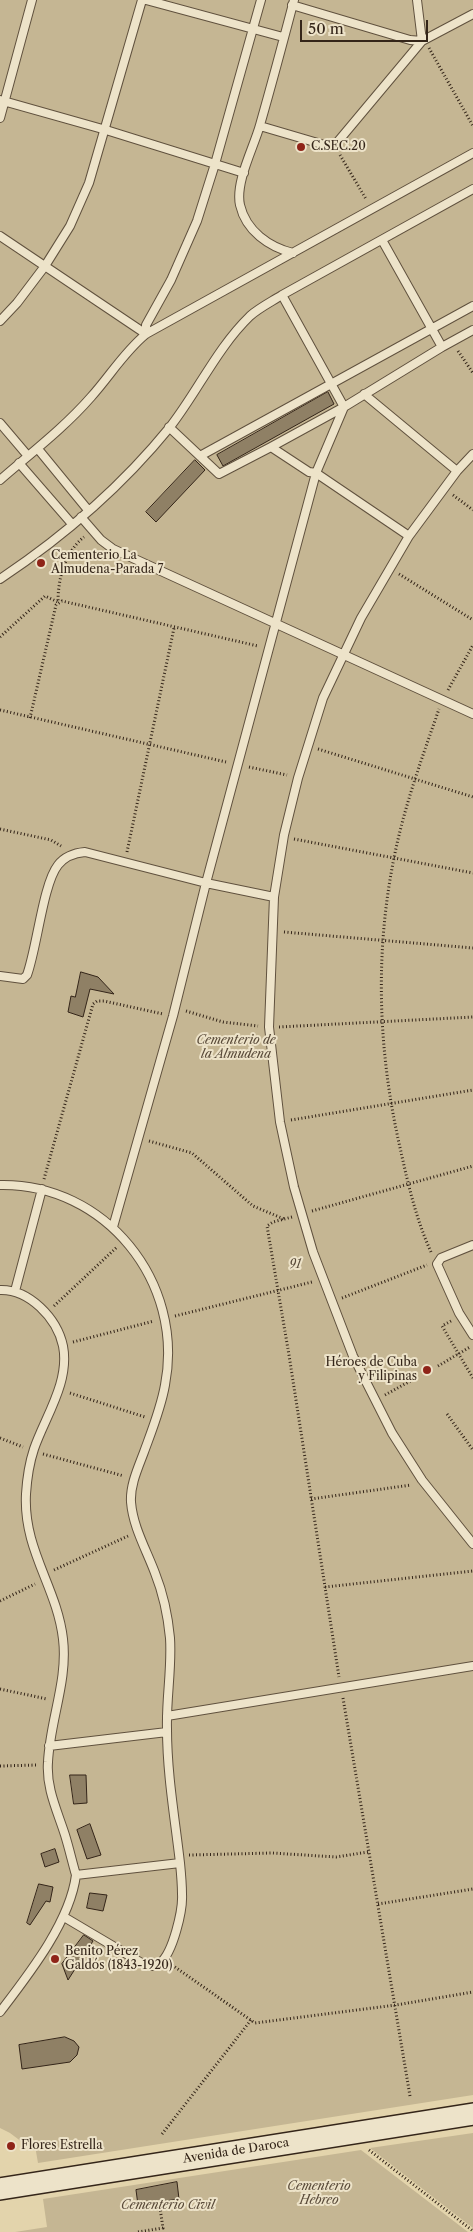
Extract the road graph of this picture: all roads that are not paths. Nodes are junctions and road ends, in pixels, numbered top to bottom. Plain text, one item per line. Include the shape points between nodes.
1 (32, 0) edge
2 (142, 0) edge
3 (146, 0) edge
4 (261, 0) edge
5 (417, 0) edge
6 (293, 3) edge
7 (473, 14) edge
8 (253, 30) junction
9 (283, 37) junction
10 (422, 41) junction
11 (2, 101) edge
12 (0, 118) edge
13 (260, 126) junction
14 (106, 130) junction
15 (473, 153) edge
16 (215, 164) junction
17 (244, 173) junction
18 (473, 189) edge
19 (0, 236) edge
20 (382, 240) junction
21 (293, 253) junction
22 (45, 266) junction
23 (282, 295) junction
24 (473, 306) edge
25 (0, 321) edge
26 (432, 329) junction
27 (473, 330) edge
28 (146, 334) junction
29 (442, 346) junction
30 (332, 384) junction
31 (364, 394) junction
32 (344, 407) junction
33 (0, 423) edge
34 (169, 427) junction
35 (270, 447) junction
36 (38, 449) junction
37 (473, 454) edge
38 (28, 456) junction
39 (200, 456) junction
40 (20, 463) junction
41 (457, 471) junction
42 (316, 472) junction
43 (0, 480) edge
44 (88, 510) junction
45 (80, 517) junction
46 (72, 524) junction
47 (409, 536) junction
48 (0, 579) edge
49 (276, 623) junction
50 (343, 654) junction
51 (473, 714) edge
52 (206, 883) junction
53 (274, 897) junction
54 (0, 976) edge
55 (0, 1185) edge
56 (42, 1189) junction
57 (113, 1227) junction
58 (473, 1246) edge
59 (0, 1290) edge
60 (16, 1291) junction
61 (473, 1318) edge
62 (465, 1324) junction
63 (473, 1335) edge
64 (473, 1544) edge
65 (473, 1666) edge
66 (167, 1716) junction
67 (167, 1732) junction
68 (49, 1746) junction
69 (180, 1859) junction
70 (76, 1875) junction
71 (64, 1917) junction
72 (0, 2012) edge
73 (473, 2114) edge
74 (0, 2189) edge

1 - 11 lane
2 - 14 lane
3 - 8 lane
4 - 8 lane
5 - 10 lane
6 - 9 lane
6 - 10 lane
7 - 10 lane
8 - 9 lane
8 - 16 lane
9 - 13 lane
10 - 13 lane via 335,146
11 - 12 lane
11 - 14 lane
13 - 17 lane
14 - 16 lane
14 - 22 lane via 89,183 70,226
15 - 21 lane
16 - 17 lane
16 - 28 lane via 197,221 171,280 146,325
17 - 21 lane via 239,190 240,205 246,219 262,239
18 - 20 lane
19 - 22 lane
20 - 23 lane
20 - 26 lane
21 - 28 lane
22 - 25 lane
22 - 28 lane
23 - 30 lane
23 - 34 lane via 251,315 235,332
24 - 26 lane
26 - 29 lane
26 - 30 lane
27 - 29 lane
28 - 36 lane via 132,346 91,398
29 - 31 lane
30 - 32 lane
30 - 39 lane
31 - 32 lane
31 - 41 lane
32 - 35 lane
32 - 42 lane
33 - 38 lane
34 - 39 lane
34 - 44 lane via 128,474
35 - 39 lane via 219,474
35 - 42 lane via 309,472
36 - 38 lane
36 - 44 lane
37 - 41 lane
38 - 40 lane
40 - 43 lane
40 - 46 lane
41 - 47 lane
42 - 47 lane
42 - 49 lane
44 - 45 lane
45 - 46 lane
45 - 49 lane via 114,549
46 - 48 lane via 36,555
47 - 50 lane
49 - 50 lane
49 - 52 lane
50 - 51 lane
50 - 53 lane via 323,698 298,778
52 - 53 lane
52 - 54 lane via 85,852 70,856 57,866 50,882 27,975 23,979
52 - 57 lane via 173,1016
53 - 64 lane via 269,1027 280,1122 302,1214 353,1356 392,1433 424,1484
55 - 56 lane
56 - 57 lane via 81,1205
56 - 60 lane
57 - 66 lane via 140,1259 166,1318 168,1367 165,1385 134,1479 132,1505 138,1532 156,1574 170,1638
58 - 62 lane via 441,1258 437,1264
59 - 60 lane
60 - 68 lane via 46,1314 63,1344 64,1369 59,1389 33,1451 28,1472 26,1519 63,1637 63,1670
61 - 62 lane
62 - 63 lane
65 - 66 lane
66 - 67 lane
67 - 68 lane
67 - 69 lane
68 - 70 lane via 50,1794
69 - 70 lane
69 - 71 lane via 181,1910 167,1953 154,1967 145,1965
70 - 71 lane
71 - 72 lane
73 - 74 street, Avenida de Daroca

